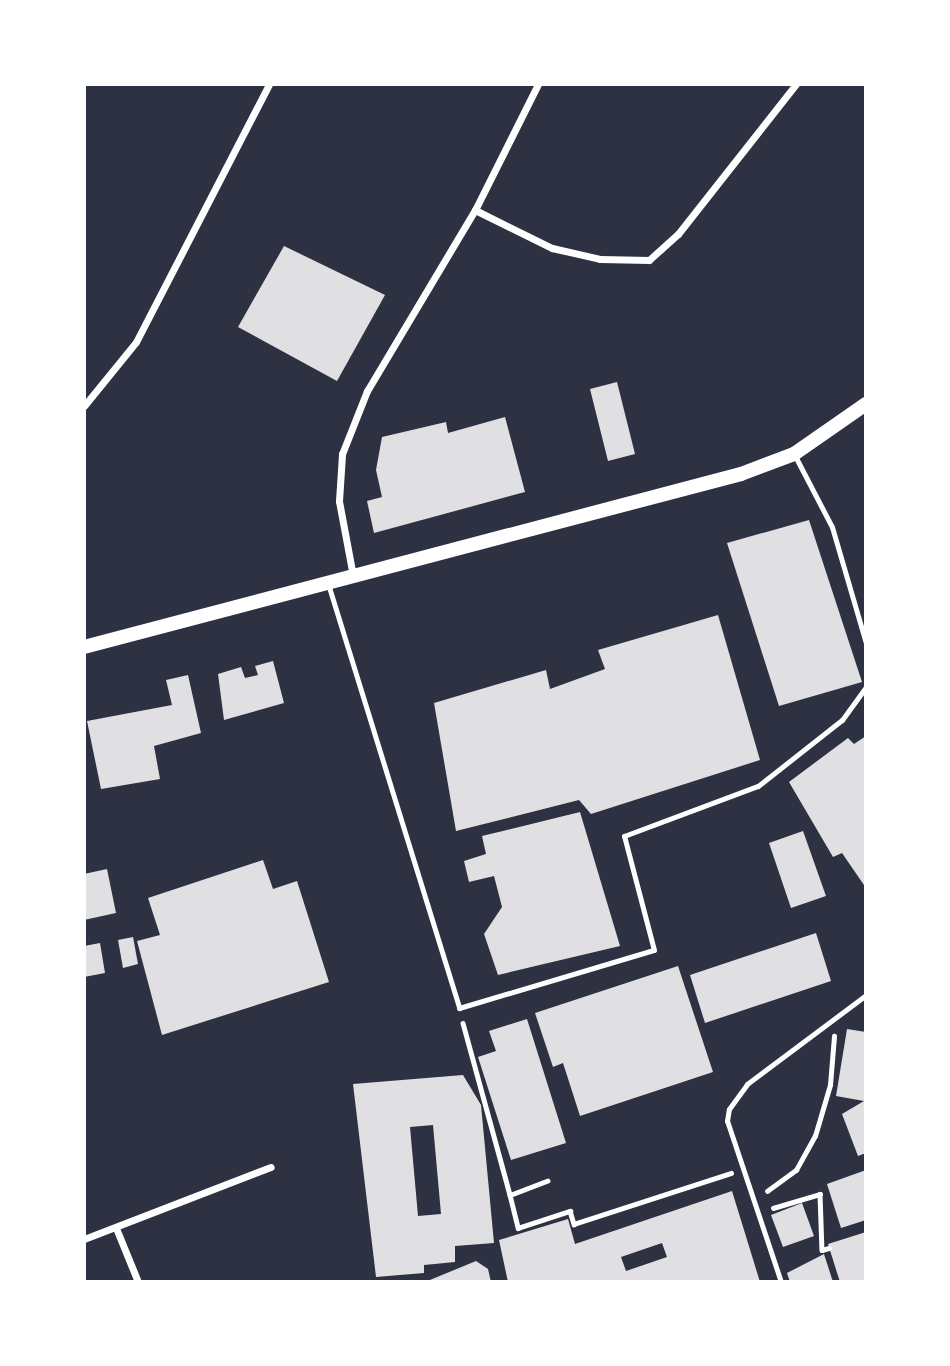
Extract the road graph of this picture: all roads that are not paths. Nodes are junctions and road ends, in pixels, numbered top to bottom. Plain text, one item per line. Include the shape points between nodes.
1 (269, 84) edge
2 (538, 84) edge
3 (796, 84) edge
4 (475, 210) junction
5 (866, 404) edge
6 (84, 406) edge
7 (794, 454) junction
8 (354, 580) junction
9 (329, 586) junction
10 (866, 643) edge
11 (84, 648) edge
12 (866, 687) edge
13 (866, 995) edge
14 (271, 1167) dead end
15 (116, 1228) junction
16 (84, 1240) edge
17 (138, 1282) edge
18 (780, 1282) edge

1 - 6 street via 136,342
2 - 4 street
3 - 4 street via 687,223 649,260 600,259 552,248
4 - 8 street via 367,391 342,454 339,501
5 - 7 main road
7 - 8 main road via 643,504
7 - 10 lane via 832,527
8 - 9 main road
9 - 11 main road
9 - 12 lane via 459,1009 654,950 624,836 758,786 842,720
13 - 18 lane via 747,1084 729,1110 727,1121
14 - 15 street
15 - 16 street
15 - 17 street

